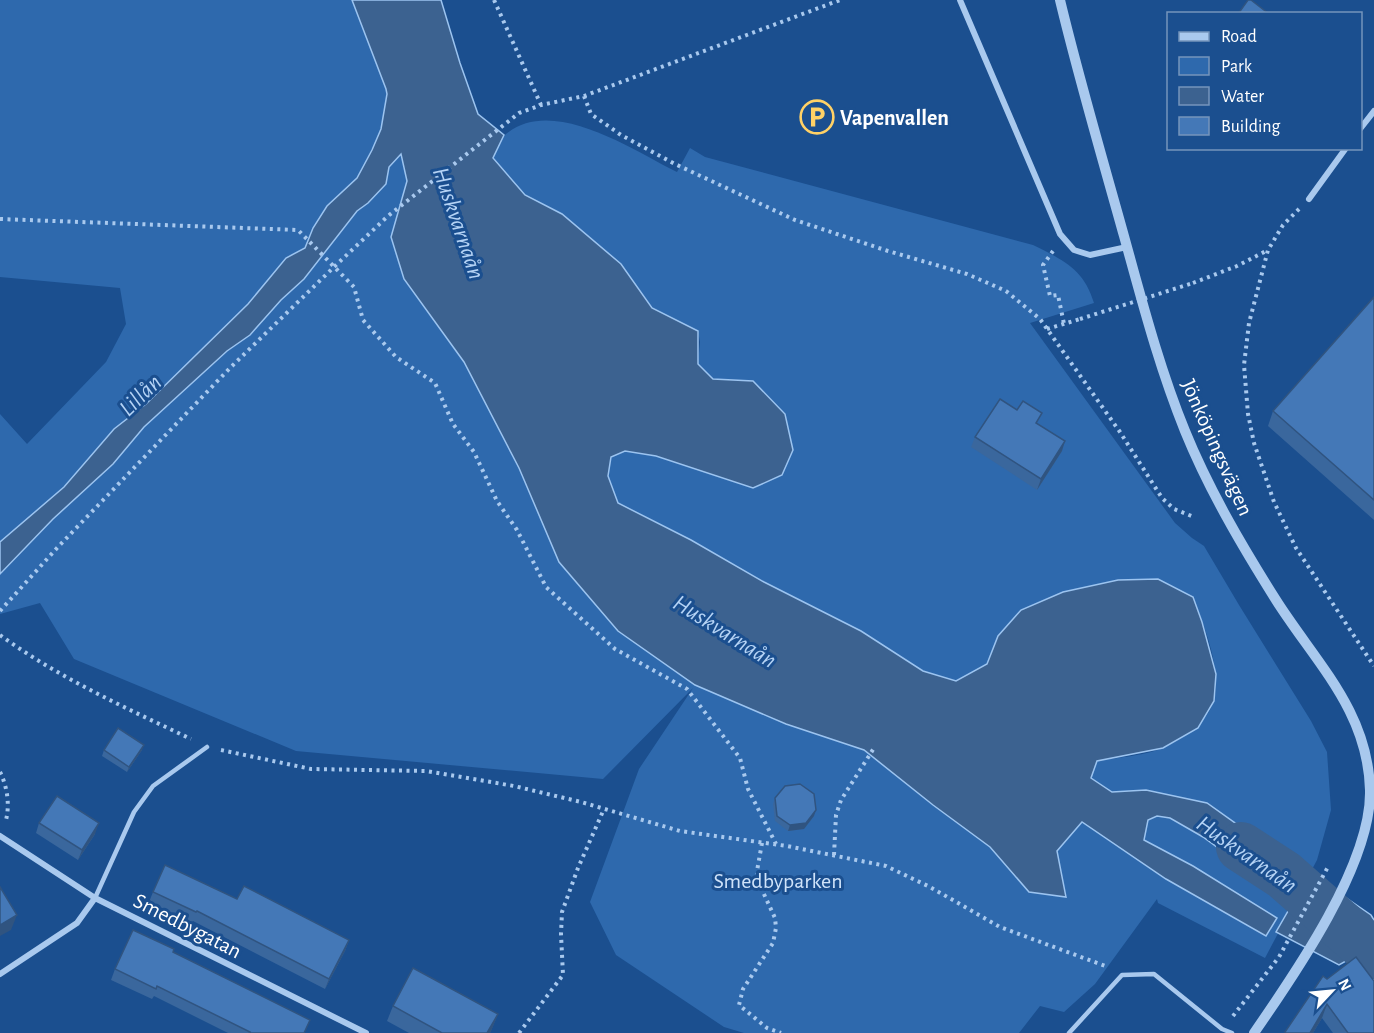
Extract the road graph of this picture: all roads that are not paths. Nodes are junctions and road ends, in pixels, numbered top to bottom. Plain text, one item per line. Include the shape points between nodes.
1 (960, 0) edge
2 (1060, 0) edge
3 (1374, 111) edge
4 (1362, 126) edge
5 (1345, 150) edge
6 (1309, 199) road end
7 (1127, 247) junction
8 (207, 747) road end
9 (1, 837) edge
10 (95, 898) junction
11 (0, 974) edge
12 (366, 1033) edge
13 (1069, 1033) edge
14 (1232, 1033) edge
15 (1254, 1033) edge

1 - 7 street via 1060,234 1074,250 1090,255
2 - 7 street, Jönköpingsvägen
3 - 4 street
5 - 6 street
7 - 15 street, Jönköpingsvägen via 1167,383 1204,475 1235,533 1352,714 1363,738 1368,764 1370,792 1362,840 1336,902
8 - 10 lane via 153,786 134,812
9 - 10 street, Smedbygatan
10 - 11 street via 77,923
10 - 12 street, Smedbygatan
13 - 14 lane via 1122,975 1154,974

